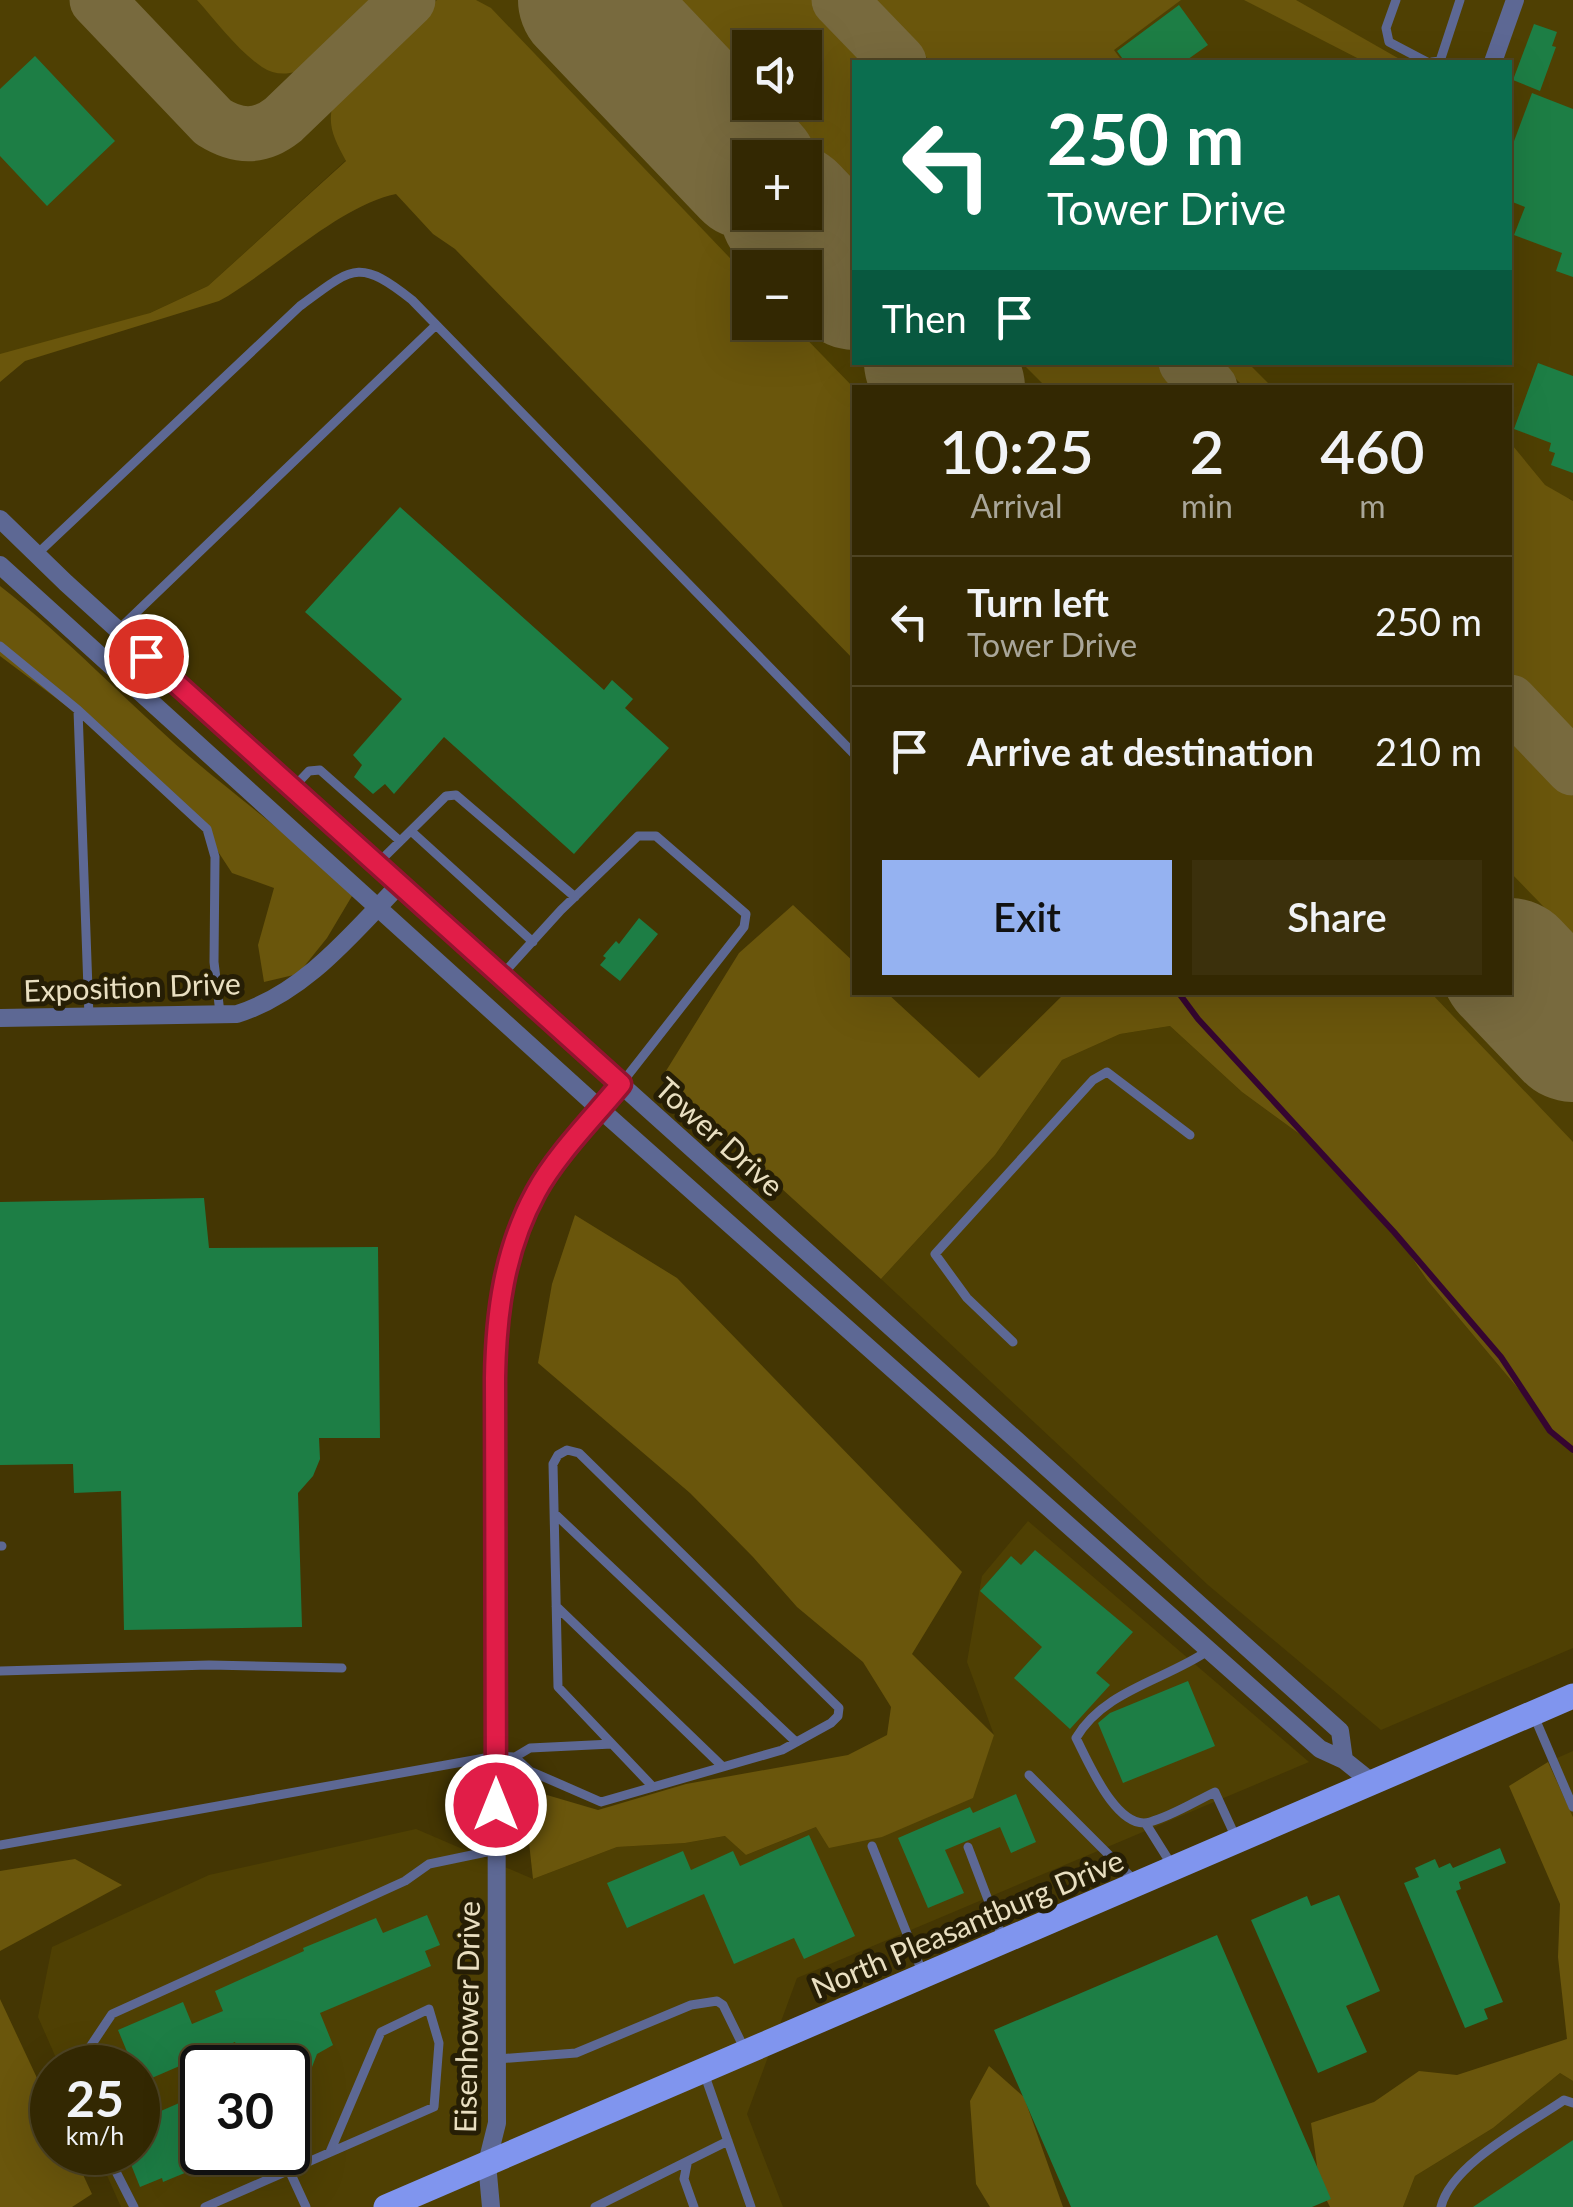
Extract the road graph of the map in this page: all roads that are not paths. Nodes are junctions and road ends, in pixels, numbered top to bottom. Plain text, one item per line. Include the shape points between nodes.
1 (1396, 0) edge
2 (1460, 0) edge
3 (1515, 0) edge
4 (1426, 60) edge
5 (1440, 60) edge
6 (1493, 60) edge
7 (436, 325) junction
8 (0, 519) edge
9 (36, 555) junction
10 (0, 565) edge
11 (118, 630) junction
12 (0, 646) edge
13 (78, 710) junction
14 (852, 752) edge
15 (293, 788) junction
16 (410, 831) junction
17 (400, 841) junction
18 (377, 864) junction
19 (399, 885) junction
20 (576, 896) junction
21 (377, 908) junction
22 (533, 942) junction
23 (501, 976) junction
24 (220, 1015) junction
25 (88, 1017) junction
26 (0, 1018) edge
27 (621, 1084) junction
28 (600, 1109) junction
29 (1190, 1135) dead end
30 (1013, 1342) dead end
31 (554, 1513) junction
32 (556, 1606) junction
33 (1209, 1650) junction
34 (342, 1668) dead end
35 (0, 1672) edge
36 (1573, 1696) edge
37 (1533, 1713) junction
38 (796, 1742) junction
39 (612, 1744) junction
40 (505, 1757) junction
41 (1344, 1760) junction
42 (722, 1767) junction
43 (1029, 1775) dead end
44 (1374, 1784) junction
45 (653, 1787) junction
46 (1573, 1806) edge
47 (1146, 1824) junction
48 (1238, 1842) junction
49 (0, 1845) edge
50 (872, 1846) dead end
51 (968, 1848) dead end
52 (496, 1850) junction
53 (1174, 1870) junction
54 (1139, 1884) junction
55 (1004, 1942) junction
56 (924, 1976) junction
57 (91, 2045) edge
58 (746, 2052) junction
59 (497, 2059) junction
60 (703, 2071) junction
61 (1573, 2103) edge
62 (728, 2140) junction
63 (330, 2152) junction
64 (310, 2161) edge
65 (689, 2162) junction
66 (487, 2163) junction
67 (118, 2175) edge
68 (278, 2175) edge
69 (291, 2175) edge
70 (134, 2207) edge
71 (205, 2207) edge
72 (306, 2207) edge
73 (386, 2207) edge
74 (491, 2207) edge
75 (595, 2207) edge
76 (694, 2207) edge
77 (751, 2207) edge
78 (1440, 2207) edge

1 - 4 lane via 1386,28 1390,42
2 - 5 lane
3 - 6 street
7 - 9 lane via 382,276 358,270 337,279 300,306
7 - 11 lane
7 - 14 lane
8 - 9 street, Tower Drive
9 - 11 street, Tower Drive
10 - 21 street, Tower Drive
11 - 15 street, Tower Drive
12 - 13 lane
13 - 24 lane via 207,829 215,856
13 - 25 lane
15 - 17 lane via 309,771 320,770
15 - 18 street, Tower Drive
16 - 17 lane
16 - 20 lane via 446,796 456,795
16 - 22 lane
17 - 18 lane
18 - 19 street, Tower Drive
19 - 21 street, Exposition Drive
19 - 23 street, Tower Drive
20 - 22 lane
20 - 27 lane via 638,836 656,836 746,914 744,927
21 - 24 street, Exposition Drive via 293,988 264,1006
21 - 28 street, Tower Drive
22 - 23 lane
23 - 27 street, Tower Drive
24 - 25 street, Exposition Drive
25 - 26 street, Exposition Drive
27 - 28 street, Eisenhower Drive
27 - 41 street, Tower Drive via 1340,1731
28 - 33 street, Tower Drive
28 - 40 street, Eisenhower Drive via 537,1190 500,1299 495,1378
29 - 30 lane via 1106,1072 935,1254 967,1298
31 - 32 lane
31 - 38 lane
31 - 38 lane via 552,1464 567,1450 579,1453 839,1708 831,1722
32 - 39 lane via 558,1687
32 - 42 lane
33 - 41 street, Tower Drive via 1320,1748
33 - 47 lane via 1088,1718 1076,1738 1104,1792 1129,1820
34 - 35 lane
36 - 37 main road, North Pleasantburg Drive
37 - 44 main road, North Pleasantburg Drive
37 - 46 lane
38 - 42 lane
39 - 40 lane via 530,1748
39 - 45 lane
40 - 45 lane via 601,1802
40 - 49 lane
40 - 52 street, Eisenhower Drive
41 - 44 street, Tower Drive
42 - 45 lane
43 - 54 lane
44 - 48 main road, North Pleasantburg Drive
47 - 48 lane via 1215,1792
47 - 53 lane
48 - 53 main road, North Pleasantburg Drive
50 - 56 lane
51 - 55 lane
52 - 57 lane via 430,1864 112,2014
52 - 59 street, Eisenhower Drive
53 - 54 main road, North Pleasantburg Drive
54 - 55 main road, North Pleasantburg Drive
55 - 56 main road, North Pleasantburg Drive
56 - 58 main road, North Pleasantburg Drive
58 - 59 lane via 717,2001 691,2005 576,2053
58 - 60 main road, North Pleasantburg Drive
59 - 66 street, Eisenhower Drive via 497,2123
60 - 62 lane
60 - 66 main road, North Pleasantburg Drive
61 - 78 lane via 1564,2100 1476,2160 1444,2192
62 - 65 lane
62 - 77 lane
63 - 63 lane via 434,2107 439,2043 429,2009 381,2032
63 - 64 lane
65 - 75 lane
65 - 76 lane via 684,2179
66 - 73 main road, North Pleasantburg Drive
66 - 74 street, Eisenhower Drive
67 - 70 lane
68 - 71 lane
69 - 72 lane

